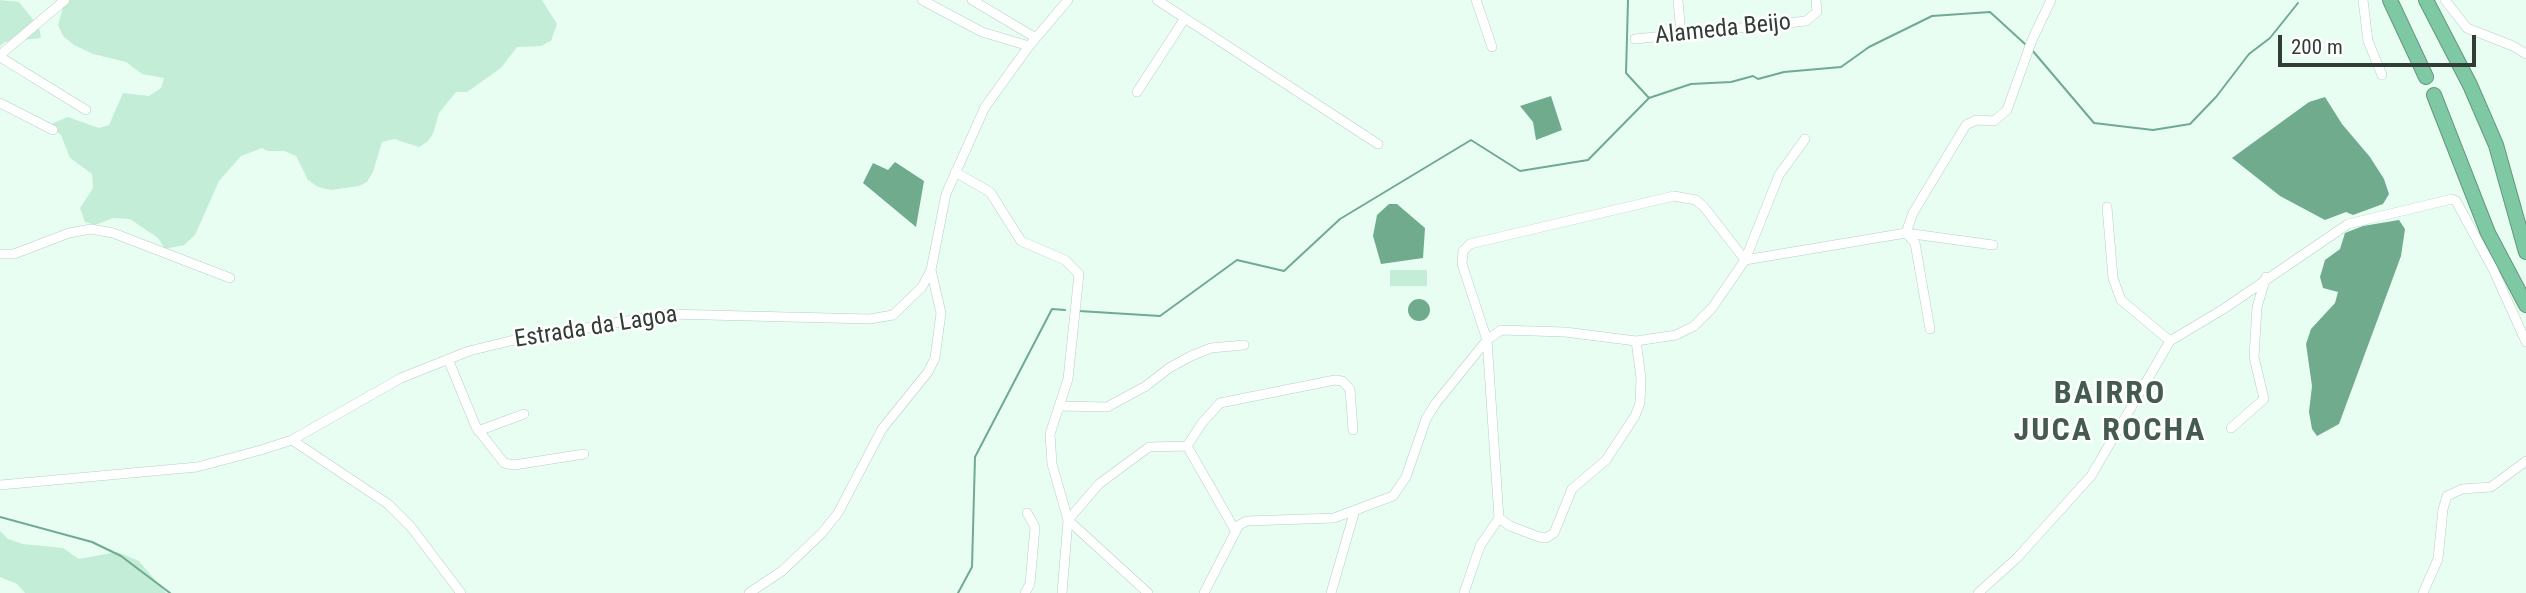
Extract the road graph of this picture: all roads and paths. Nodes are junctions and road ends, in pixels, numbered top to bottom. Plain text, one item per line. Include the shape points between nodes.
1 (65, 0) edge
2 (922, 0) edge
3 (972, 0) edge
4 (1068, 0) edge
5 (1157, 0) edge
6 (1476, 0) edge
7 (1678, 0) edge
8 (1816, 0) edge
9 (2051, 0) edge
10 (2363, 0) edge
11 (2390, 0) edge
12 (2426, 0) edge
13 (2445, 0) edge
14 (1185, 18) junction
15 (1681, 34) junction
16 (1036, 38) junction
17 (1636, 39) dead end
18 (1029, 46) junction
19 (1492, 47) dead end
20 (2526, 54) edge
21 (0, 56) edge
22 (2382, 75) dead end
23 (2426, 77) dead end
24 (1137, 92) dead end
25 (2434, 95) dead end
26 (0, 103) edge
27 (86, 110) dead end
28 (53, 130) dead end
29 (1805, 139) dead end
30 (1378, 144) dead end
31 (955, 172) junction
32 (2108, 207) dead end
33 (1906, 233) junction
34 (1993, 245) dead end
35 (2526, 252) edge
36 (0, 254) edge
37 (1745, 260) junction
38 (931, 270) junction
39 (2266, 277) junction
40 (230, 278) dead end
41 (2526, 305) edge
42 (1930, 329) dead end
43 (1487, 340) junction
44 (1636, 341) junction
45 (2170, 341) junction
46 (2526, 342) edge
47 (1244, 345) dead end
48 (448, 359) junction
49 (1060, 406) junction
50 (524, 414) dead end
51 (2231, 428) dead end
52 (1353, 430) dead end
53 (478, 431) junction
54 (292, 440) junction
55 (1187, 446) junction
56 (584, 454) dead end
57 (2526, 461) edge
58 (0, 485) edge
59 (1355, 510) junction
60 (1027, 513) dead end
61 (1499, 517) junction
62 (1069, 520) junction
63 (1235, 530) junction
64 (461, 593) edge
65 (749, 593) edge
66 (1026, 593) edge
67 (1062, 593) edge
68 (1148, 593) edge
69 (1204, 593) edge
70 (1331, 593) edge
71 (1464, 593) edge
72 (1978, 593) edge
73 (2423, 593) edge

1 - 21 street
2 - 18 street via 982,32
3 - 16 street
4 - 16 street, Estrada da Lagoa
5 - 14 street
6 - 19 street
7 - 15 street
8 - 15 street, Alameda Beijo via 1817,12 1811,19
9 - 33 street via 2007,110 1994,121 1976,120 1966,125 1913,213
10 - 22 street via 2368,41
11 - 23 highway
12 - 35 highway via 2496,145
13 - 20 street via 2467,28
14 - 24 street
14 - 30 street
15 - 17 street, Alameda Beijo
16 - 18 street, Estrada da Lagoa
18 - 31 street, Estrada da Lagoa via 985,107
21 - 27 street
25 - 41 highway via 2488,233
26 - 28 street
29 - 37 street via 1779,175
31 - 38 street, Estrada da Lagoa via 943,205
31 - 49 street via 990,192 1021,241 1076,268 1080,285
32 - 45 street via 2113,278 2121,300
33 - 34 street
33 - 37 street
33 - 42 street via 1914,243
36 - 40 street via 14,254 91,229 113,233
37 - 43 street via 1696,200 1674,196 1470,244 1461,256
37 - 44 street via 1694,326 1676,335
38 - 48 street, Estrada da Lagoa via 922,288 902,309 884,318 654,315 510,341
38 - 65 street via 941,313 938,346 928,372 882,429 838,513 822,533 782,571
39 - 45 street
39 - 46 street via 2348,224 2452,199 2487,257
39 - 51 street via 2257,307 2254,357 2264,400
43 - 44 street via 1501,330
43 - 59 street via 1436,402 1399,489 1384,501
43 - 61 street
44 - 61 street via 1642,378 1635,416 1606,460 1572,489 1554,533 1539,537
45 - 72 street via 2091,476 2017,558
47 - 49 street via 1211,348 1191,356 1107,407
48 - 53 street
48 - 54 street, Estrada da Lagoa via 370,394
49 - 62 street via 1050,449
50 - 53 street
52 - 55 street via 1350,389 1342,381 1325,381 1220,403
53 - 56 street via 508,465
54 - 58 street, Estrada da Lagoa via 197,467
54 - 64 street via 388,504
55 - 62 street via 1163,445 1138,453 1099,484
55 - 63 street
57 - 73 street via 2491,487 2462,489 2448,496 2438,559
59 - 63 street via 1334,518 1247,521
59 - 70 street
60 - 66 street via 1035,527
61 - 71 street via 1480,546
62 - 67 street
62 - 68 street
63 - 69 street

